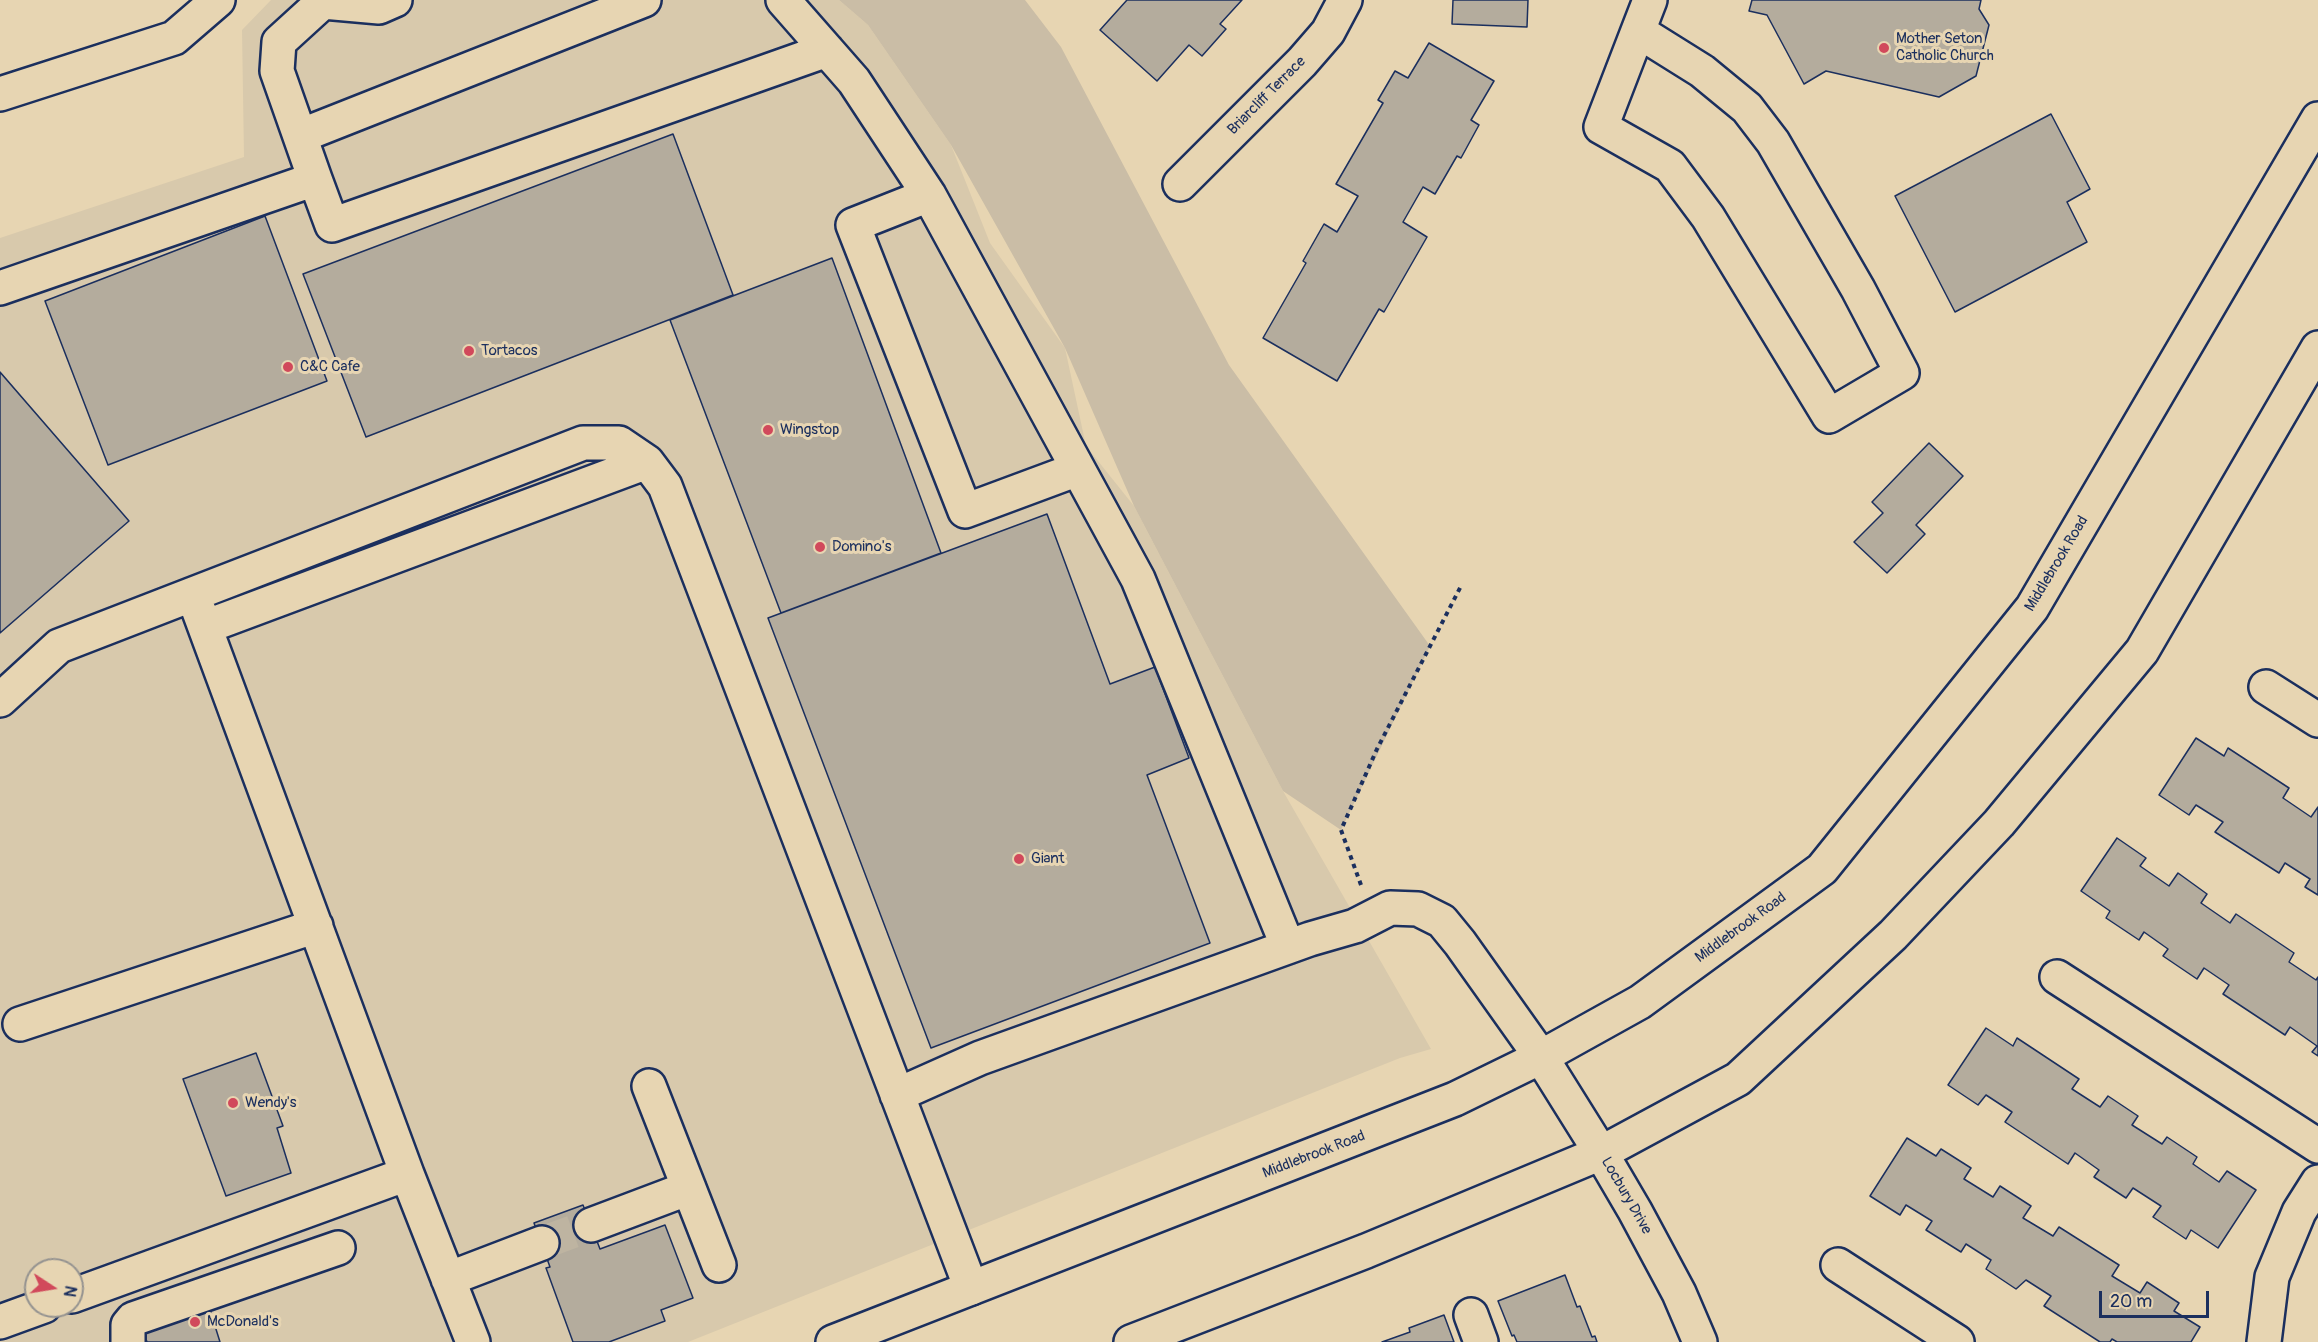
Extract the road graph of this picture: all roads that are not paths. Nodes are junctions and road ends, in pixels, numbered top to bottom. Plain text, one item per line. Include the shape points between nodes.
1 (218, 0) edge
2 (395, 0) edge
3 (644, 0) edge
4 (783, 0) edge
5 (1345, 0) edge
6 (1650, 0) edge
7 (324, 1) edge
8 (1638, 31) junction
9 (826, 50) junction
10 (0, 94) edge
11 (2318, 119) edge
12 (300, 136) junction
13 (315, 179) junction
14 (1180, 184) dead end
15 (929, 195) junction
16 (0, 288) edge
17 (2318, 348) edge
18 (647, 462) junction
19 (1078, 469) junction
20 (193, 595) junction
21 (205, 627) junction
22 (2266, 687) dead end
23 (0, 700) edge
24 (2318, 720) edge
25 (316, 926) junction
26 (1288, 947) junction
27 (2057, 977) dead end
28 (20, 1024) dead end
29 (1540, 1057) junction
30 (649, 1086) dead end
31 (897, 1095) junction
32 (2318, 1146) edge
33 (1601, 1153) junction
34 (407, 1174) junction
35 (2318, 1182) edge
36 (689, 1188) junction
37 (2308, 1218) edge
38 (591, 1225) tunnel mouth
39 (542, 1243) tunnel mouth
40 (338, 1248) dead end
41 (1838, 1264) dead end
42 (719, 1265) dead end
43 (448, 1279) junction
44 (971, 1288) junction
45 (84, 1292) edge
46 (24, 1313) edge
47 (0, 1322) edge
48 (128, 1342) edge
49 (473, 1342) edge
50 (833, 1342) edge
51 (1131, 1342) edge
52 (1700, 1342) edge
53 (1957, 1342) edge
54 (2264, 1342) edge

1 - 10 main road via 174,38
2 - 7 main road via 380,7
3 - 12 main road
4 - 9 main road
5 - 14 main road, Briarcliff Terrace via 1328,32 1302,62
6 - 8 main road
7 - 12 main road via 279,42 277,71
8 - 8 main road via 1601,127 1670,166 1714,226 1829,416 1902,373 1773,142 1747,108 1702,71
9 - 13 main road via 333,225
9 - 15 main road via 854,81
11 - 29 main road, Middlebrook Road via 2032,608 1822,869 1640,1002
12 - 13 main road
13 - 16 main road
15 - 19 main road
15 - 19 main road via 853,225 965,511
17 - 33 main road via 2142,651 1999,823 1893,935 1738,1079
18 - 20 main road via 619,443 583,443
18 - 21 main road
18 - 31 main road via 665,486
19 - 26 main road via 1138,579
20 - 21 main road
20 - 23 main road via 59,646
21 - 25 main road
22 - 24 main road
25 - 28 main road
25 - 34 main road
26 - 29 main road, Locbury Drive via 1354,926 1390,909 1418,909 1442,921
26 - 31 main road, Locbury Drive via 980,1058
27 - 32 main road
29 - 33 main road, Locbury Drive
29 - 44 main road, Middlebrook Road via 1455,1099
30 - 36 main road
31 - 44 main road
33 - 51 main road via 1366,1251
33 - 52 main road, Locbury Drive via 1653,1244
34 - 43 main road
34 - 45 main road
35 - 37 main road
36 - 38 main road
36 - 42 main road
37 - 54 main road via 2272,1277
39 - 43 main road
40 - 48 main road via 133,1319 128,1325
41 - 53 main road
43 - 49 main road
44 - 50 main road, Middlebrook Road
46 - 47 main road

